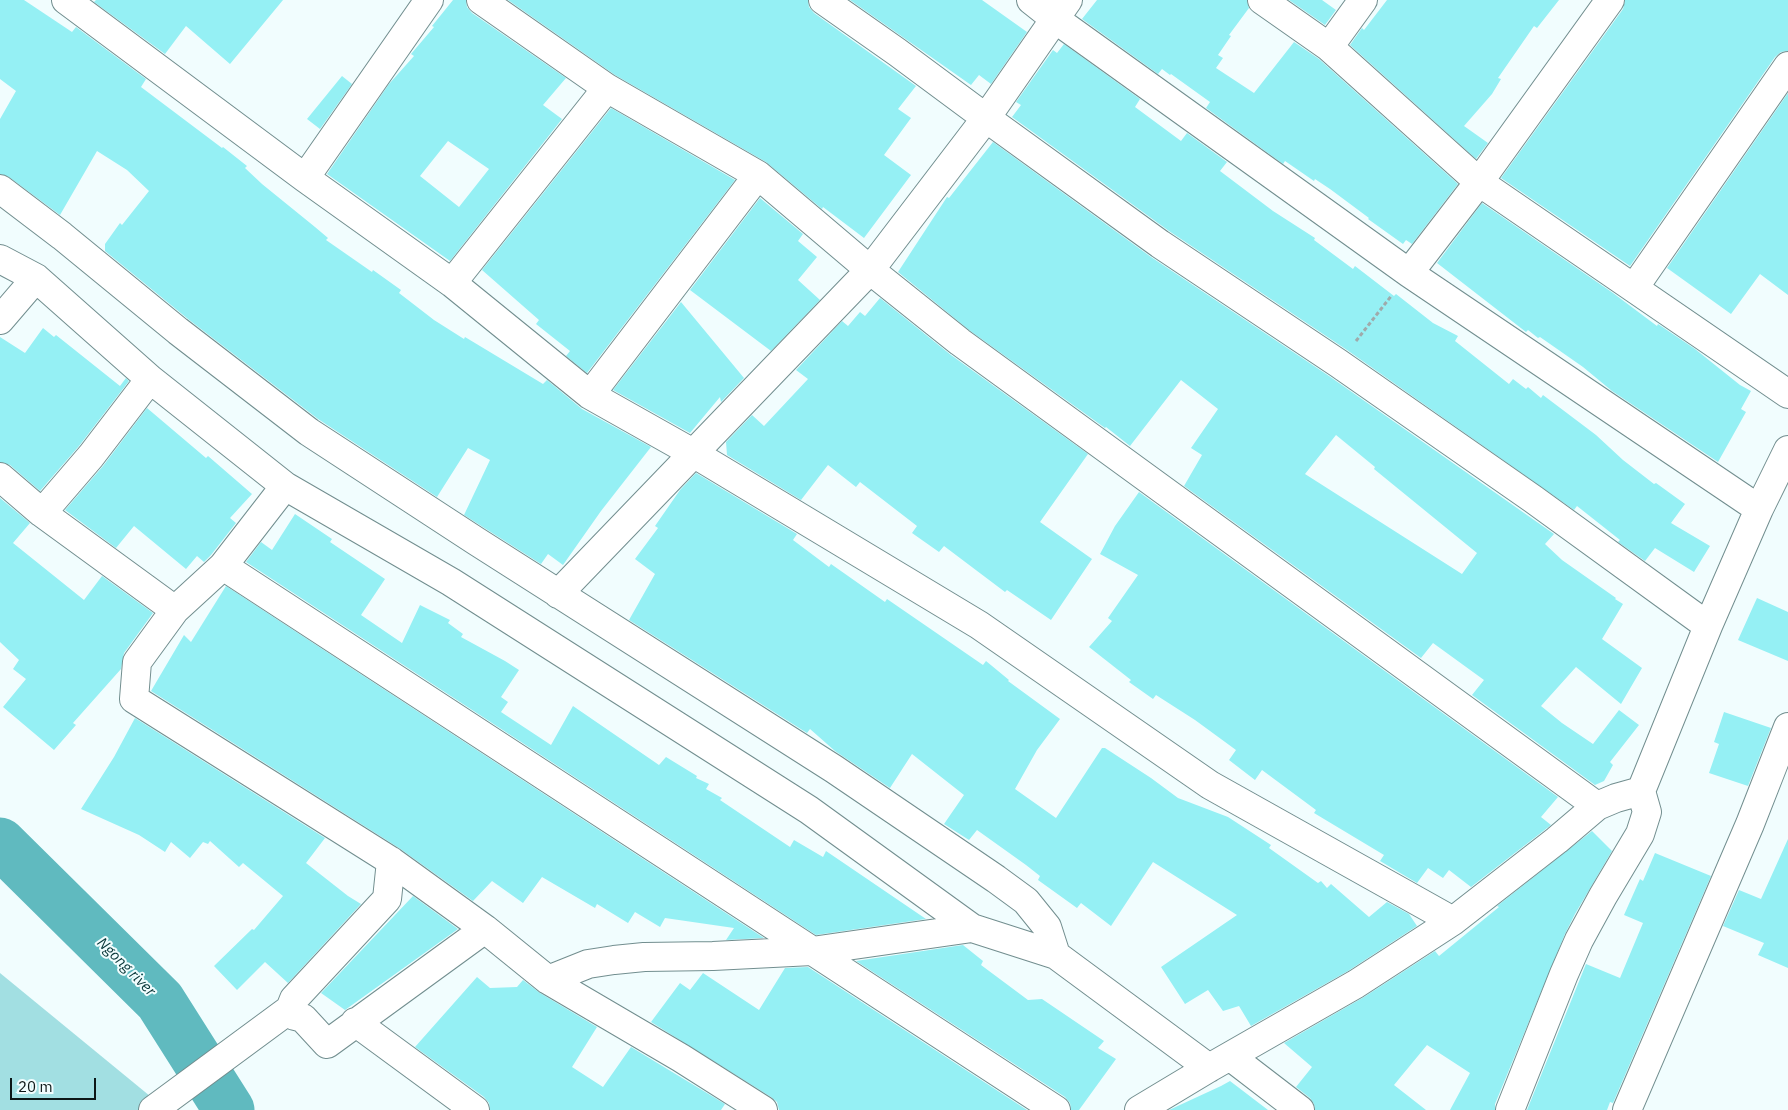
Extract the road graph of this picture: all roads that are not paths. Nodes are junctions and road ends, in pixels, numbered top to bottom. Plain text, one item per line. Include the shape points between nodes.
1 (66, 0) edge
2 (429, 0) edge
3 (481, 0) edge
4 (823, 0) edge
5 (1031, 0) edge
6 (1262, 0) edge
7 (1362, 0) edge
8 (1610, 0) edge
9 (1062, 9) edge
10 (1329, 47) junction
11 (1788, 66) edge
12 (607, 88) junction
13 (986, 118) junction
14 (758, 175) junction
15 (305, 178) junction
16 (1479, 182) junction
17 (0, 189) edge
18 (0, 259) edge
19 (870, 270) junction
20 (1409, 272) junction
21 (36, 278) junction
22 (452, 283) junction
23 (1634, 288) junction
24 (0, 320) edge
25 (150, 379) junction
26 (1788, 394) edge
27 (590, 395) junction
28 (1788, 450) edge
29 (693, 453) junction
30 (0, 477) edge
31 (285, 486) junction
32 (1759, 509) junction
33 (42, 513) junction
34 (223, 566) junction
35 (558, 594) junction
36 (175, 610) junction
37 (1708, 626) junction
38 (1788, 727) edge
39 (1641, 791) junction
40 (1597, 806) junction
41 (391, 861) junction
42 (1453, 921) junction
43 (972, 928) junction
44 (485, 929) junction
45 (812, 951) junction
46 (1056, 955) junction
47 (548, 980) junction
48 (289, 1010) junction
49 (354, 1022) junction
50 (1220, 1062) junction
51 (458, 1106) edge
52 (153, 1110) edge
53 (763, 1110) edge
54 (1056, 1110) edge
55 (1139, 1110) edge
56 (1300, 1110) edge
57 (1510, 1110) edge
58 (1627, 1110) edge

1 - 15 street
2 - 15 street
3 - 12 street
4 - 13 street
5 - 9 street
6 - 10 street
7 - 10 street
8 - 16 street
9 - 13 street
9 - 20 street
10 - 16 street
11 - 23 street
12 - 14 street
12 - 22 street
13 - 19 street
13 - 37 street via 1160,244 1533,499
14 - 19 street
14 - 27 street
15 - 22 street
16 - 20 street
16 - 23 street
17 - 35 street via 309,432
18 - 21 street
19 - 29 street
19 - 40 street via 960,342
20 - 32 street
21 - 24 street
21 - 25 street
22 - 27 street
23 - 26 street
25 - 31 street
25 - 33 street
27 - 29 street
28 - 32 street
29 - 35 street
29 - 42 street via 979,625 1210,785
30 - 33 street
31 - 34 street
31 - 43 street via 451,582 809,810
32 - 37 street
33 - 36 street
34 - 36 street
34 - 45 street
35 - 46 street via 834,769 996,879 1026,901 1047,927
36 - 41 street via 137,662 134,699
37 - 39 street
38 - 58 street via 1750,824
39 - 40 street
39 - 57 street via 1647,812 1640,834 1579,940
40 - 42 street
41 - 44 street
41 - 48 street via 387,899 294,999
42 - 50 street via 1356,984
43 - 45 street
43 - 46 street
44 - 47 street
44 - 49 street
45 - 47 street via 614,960 588,964
45 - 54 street
46 - 50 street
47 - 53 street
48 - 49 street via 303,1018 327,1044
48 - 52 street
49 - 51 street
50 - 55 street
50 - 56 street

